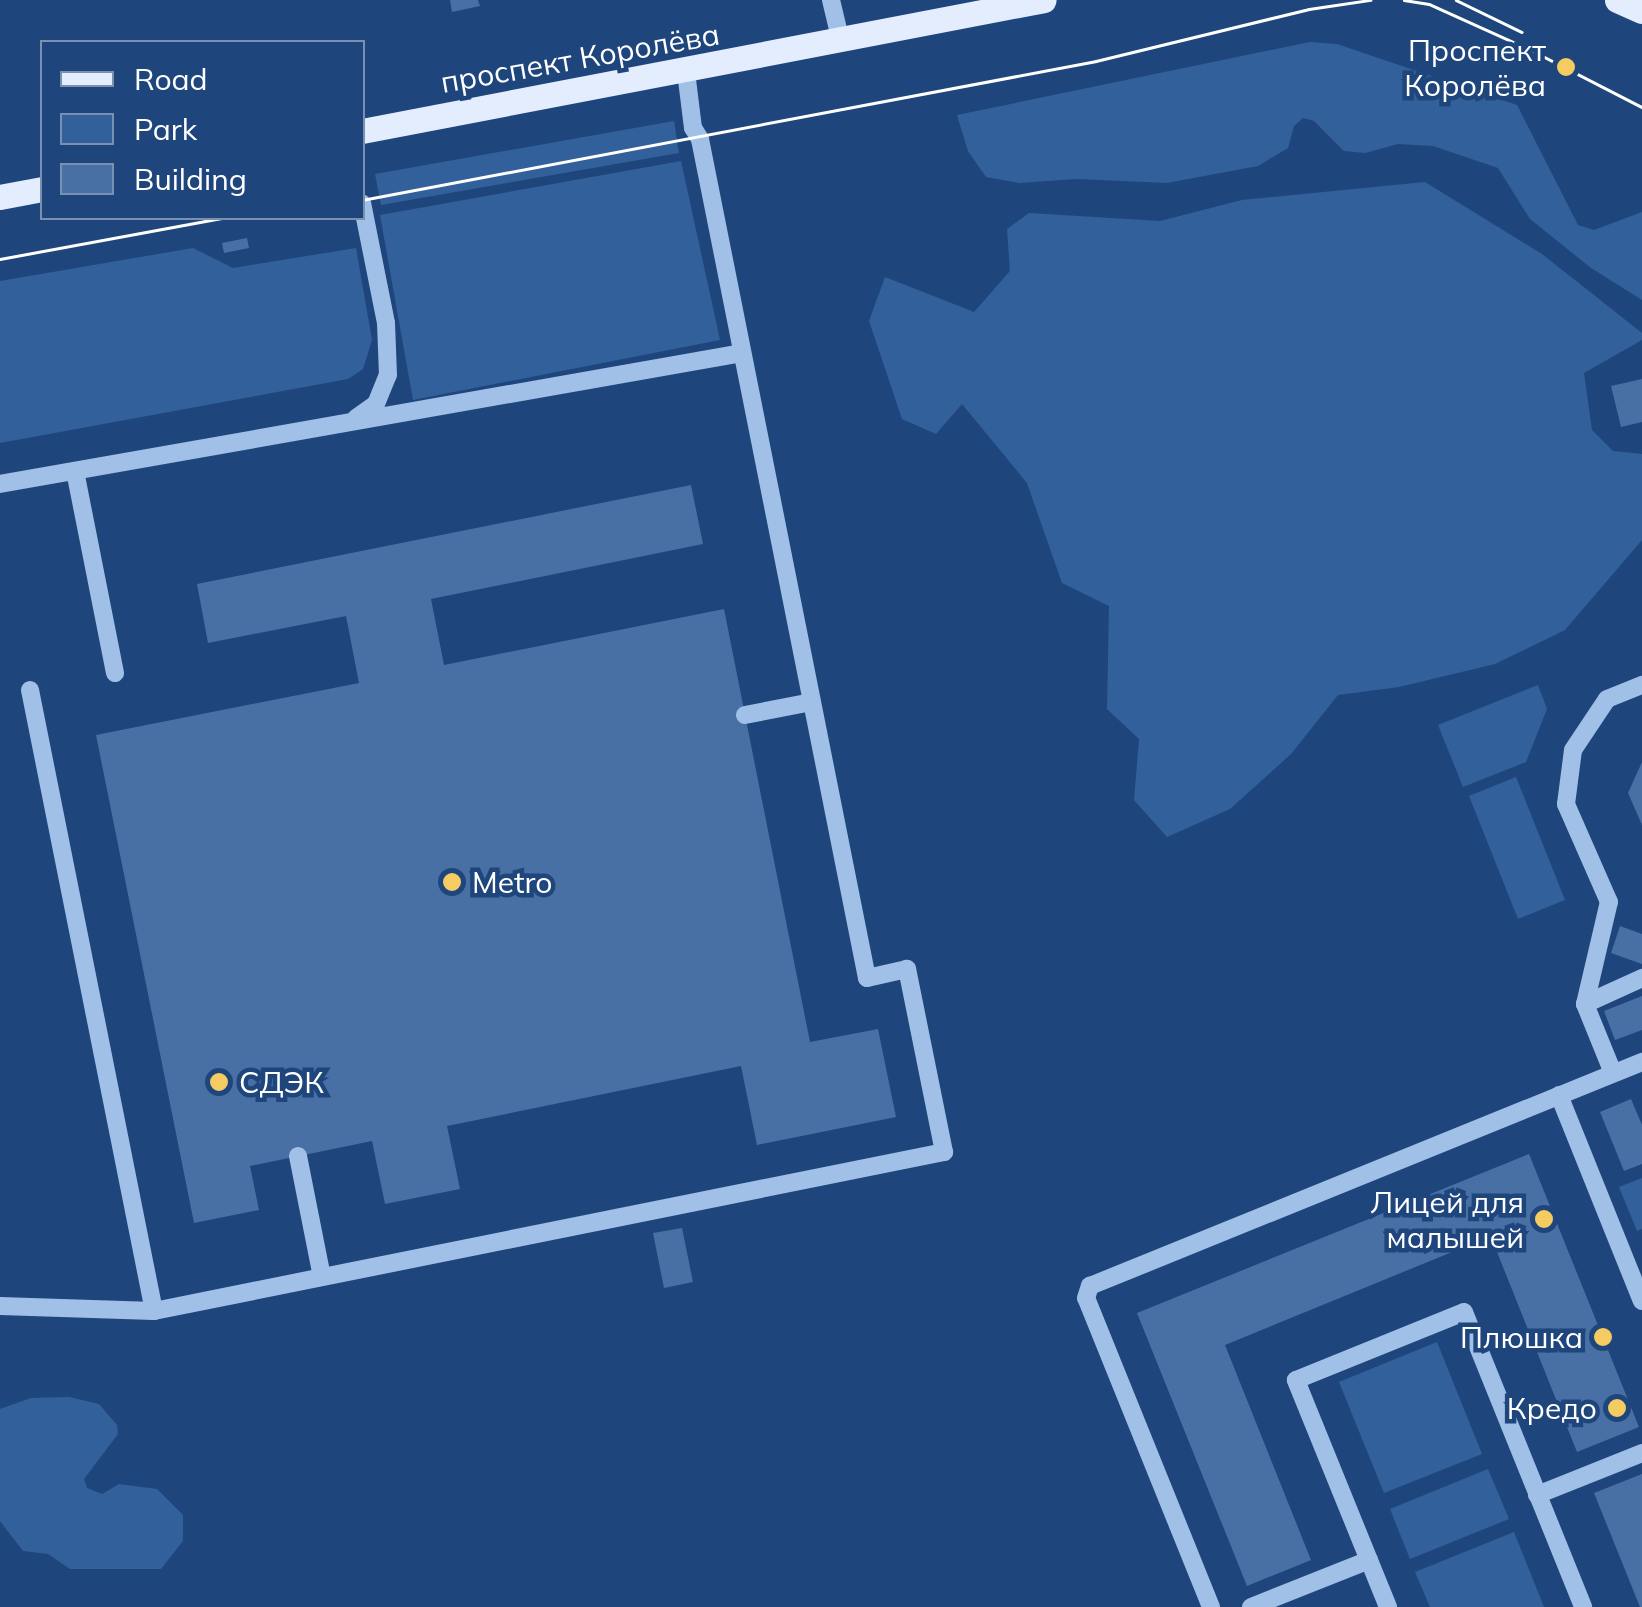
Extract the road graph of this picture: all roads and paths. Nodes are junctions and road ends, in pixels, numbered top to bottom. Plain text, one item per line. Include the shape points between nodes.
1 (831, 0) edge
2 (1044, 0) edge
3 (1618, 0) edge
4 (1642, 11) edge
5 (841, 42) junction
6 (686, 72) junction
7 (365, 130) edge
8 (40, 189) edge
9 (0, 197) edge
10 (365, 218) edge
11 (742, 353) junction
12 (352, 422) junction
13 (75, 471) junction
14 (0, 484) edge
15 (115, 673) dead end
16 (1642, 686) edge
17 (30, 690) dead end
18 (812, 702) junction
19 (745, 715) dead end
20 (1642, 978) edge
21 (1585, 1004) junction
22 (1642, 1062) edge
23 (1613, 1073) junction
24 (1559, 1095) junction
25 (298, 1156) dead end
26 (1634, 1255) edge
27 (322, 1277) junction
28 (1642, 1301) edge
29 (0, 1306) edge
30 (154, 1311) junction
31 (1642, 1452) edge
32 (1537, 1495) junction
33 (1368, 1560) junction
34 (1211, 1607) edge
35 (1251, 1607) edge
36 (1388, 1607) edge
37 (1583, 1607) edge

1 - 5 lane
2 - 5 main road, проспект Королёва
3 - 4 main road
5 - 6 main road, проспект Королёва
6 - 7 main road, проспект Королёва
6 - 11 lane
8 - 9 main road
10 - 12 lane via 386,323 388,375 376,404
11 - 12 lane
11 - 18 lane
12 - 13 lane
13 - 14 lane
13 - 15 lane
16 - 21 lane via 1608,698 1573,750 1566,804 1609,902
17 - 30 lane
18 - 19 lane
18 - 27 lane via 867,978 907,969 944,1152
20 - 21 lane
21 - 23 lane
22 - 23 lane
23 - 24 lane
24 - 26 lane
24 - 34 lane via 1090,1286 1086,1298
25 - 27 lane
26 - 28 lane
27 - 30 lane
29 - 30 lane
31 - 32 lane
32 - 33 lane via 1464,1312 1296,1380
32 - 37 lane
33 - 35 lane
33 - 36 lane

